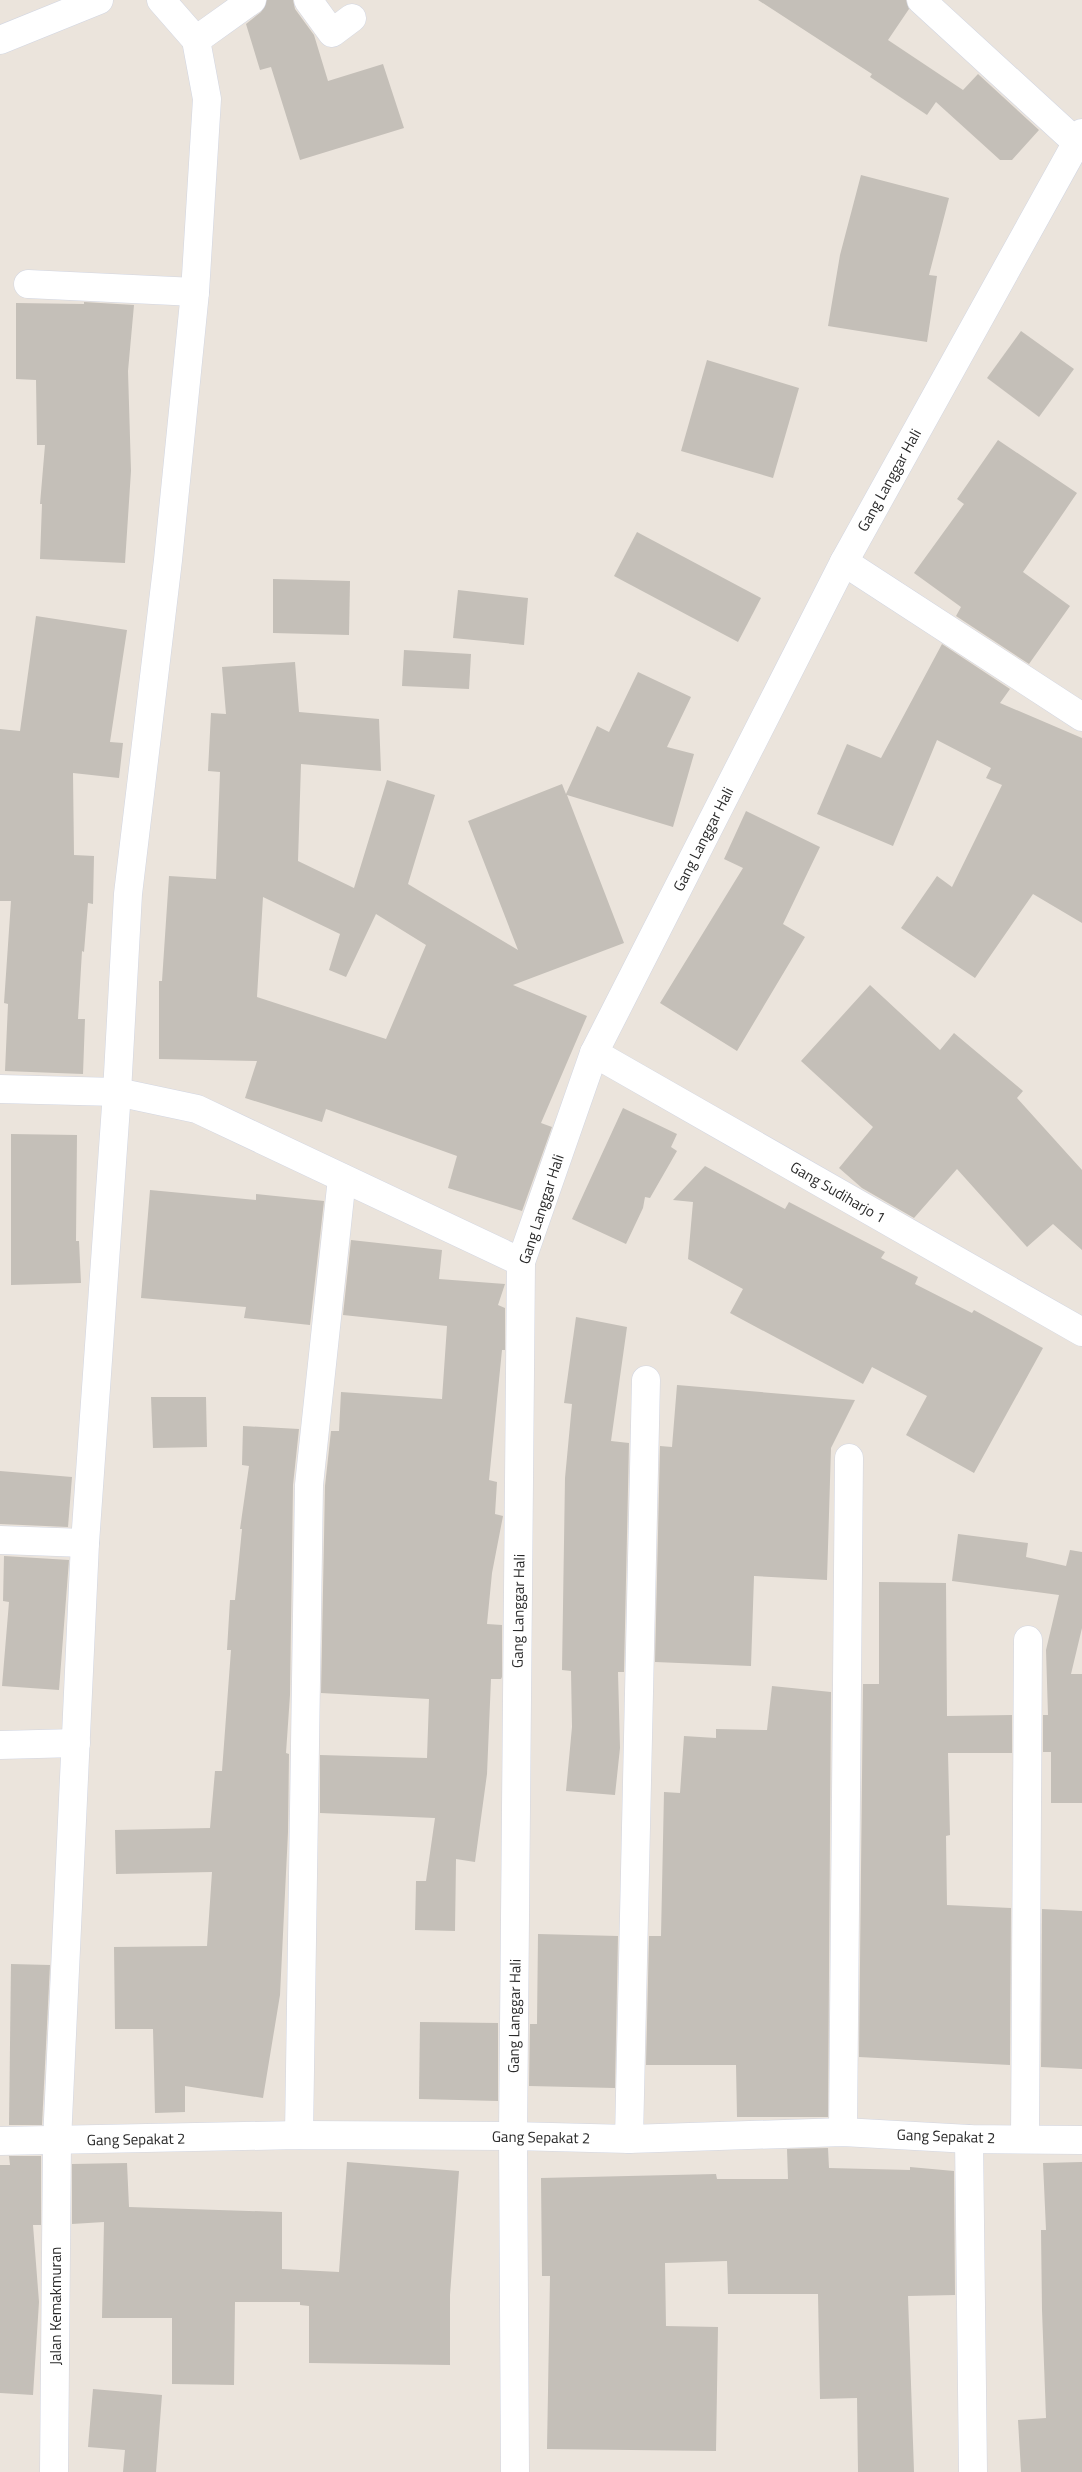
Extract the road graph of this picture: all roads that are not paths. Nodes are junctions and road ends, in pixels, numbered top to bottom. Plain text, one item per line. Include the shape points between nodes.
1 (100, 0) edge
2 (161, 0) edge
3 (252, 0) edge
4 (308, 0) edge
5 (921, 0) edge
6 (352, 18) dead end
7 (0, 40) edge
8 (196, 40) junction
9 (1079, 138) edge
10 (28, 284) dead end
11 (195, 292) junction
12 (844, 562) junction
13 (1082, 717) edge
14 (594, 1053) junction
15 (0, 1090) edge
16 (117, 1092) junction
17 (342, 1178) junction
18 (521, 1262) junction
19 (1082, 1332) edge
20 (646, 1380) dead end
21 (849, 1458) dead end
22 (0, 1540) edge
23 (85, 1543) junction
24 (1028, 1640) dead end
25 (76, 1743) junction
26 (0, 1745) edge
27 (844, 2132) junction
28 (299, 2135) junction
29 (513, 2136) junction
30 (1025, 2138) junction
31 (629, 2139) junction
32 (970, 2139) junction
33 (1082, 2140) edge
34 (0, 2141) edge
35 (57, 2141) junction
36 (54, 2472) edge
37 (514, 2472) edge
38 (973, 2472) edge

1 - 7 street
2 - 8 street
3 - 8 street
4 - 6 street via 332,33
5 - 9 street
8 - 11 street, Jalan Kemakmuran via 207,99
9 - 12 street, Gang Langgar Hali
10 - 11 street
11 - 16 street, Jalan Kemakmuran via 168,560 128,894
12 - 13 street
12 - 14 street, Gang Langgar Hali
14 - 18 street, Gang Langgar Hali
14 - 19 street, Gang Sudiharjo 1
15 - 16 street
16 - 17 street via 197,1110
16 - 23 street, Jalan Kemakmuran
17 - 18 street
17 - 28 street via 309,1485
18 - 29 street, Gang Langgar Hali
20 - 31 street
21 - 27 street
22 - 23 street
23 - 25 street, Jalan Kemakmuran
24 - 30 street
25 - 26 street
25 - 35 street, Jalan Kemakmuran
27 - 31 street, Gang Sepakat 2
27 - 32 street, Gang Sepakat 2
28 - 29 street, Gang Sepakat 2
28 - 35 street, Gang Sepakat 2
29 - 31 street, Gang Sepakat 2
29 - 37 street, Gang Langgar Hali
30 - 32 street, Gang Sepakat 2
30 - 33 street, Gang Sepakat 2
32 - 38 street
34 - 35 street, Gang Sepakat 2
35 - 36 street, Jalan Kemakmuran

